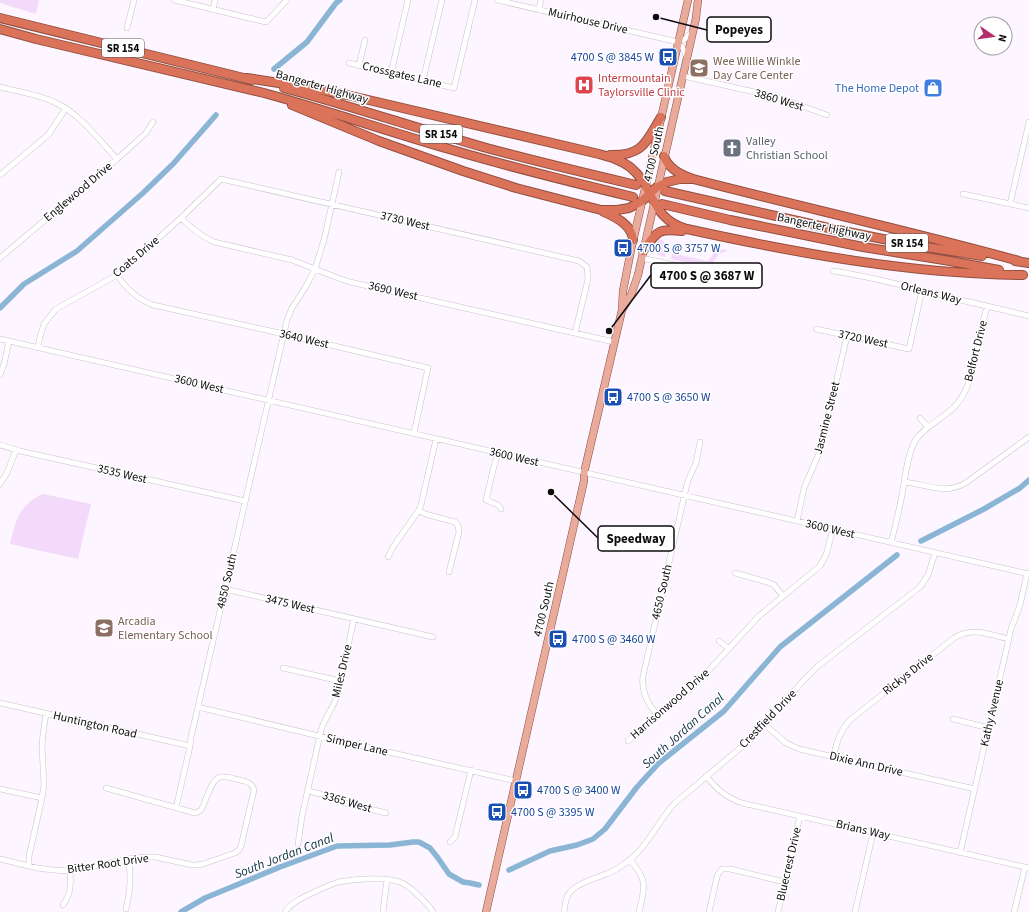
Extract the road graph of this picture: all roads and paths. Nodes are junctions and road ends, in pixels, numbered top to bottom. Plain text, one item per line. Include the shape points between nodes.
1 (134, 0) edge
2 (174, 0) edge
3 (215, 0) edge
4 (287, 0) edge
5 (408, 0) edge
6 (442, 0) edge
7 (475, 0) edge
8 (497, 0) edge
9 (541, 0) edge
10 (688, 0) edge
11 (698, 0) edge
12 (508, 1) edge
13 (213, 10) junction
14 (539, 10) junction
15 (0, 18) edge
16 (127, 28) dead end
17 (694, 28) junction
18 (0, 30) edge
19 (364, 40) dead end
20 (678, 42) junction
21 (686, 62) junction
22 (349, 63) dead end
23 (359, 65) junction
24 (391, 73) junction
25 (683, 76) junction
26 (247, 78) junction
27 (423, 80) junction
28 (0, 87) edge
29 (264, 92) junction
30 (66, 108) junction
31 (827, 115) dead end
32 (661, 118) junction
33 (153, 122) dead end
34 (1029, 122) edge
35 (599, 154) junction
36 (664, 156) junction
37 (117, 159) junction
38 (339, 172) dead end
39 (0, 175) edge
40 (693, 179) junction
41 (221, 180) joint
42 (636, 185) dead end
43 (645, 187) junction
44 (657, 187) junction
45 (665, 191) dead end
46 (650, 194) junction
47 (963, 194) dead end
48 (633, 197) dead end
49 (642, 201) junction
50 (658, 203) junction
51 (1010, 204) junction
52 (332, 205) junction
53 (1029, 208) edge
54 (596, 209) junction
55 (181, 218) junction
56 (700, 232) junction
57 (633, 240) junction
58 (642, 255) junction
59 (0, 258) edge
60 (1019, 261) junction
61 (1029, 263) edge
62 (727, 267) dead end
63 (315, 269) junction
64 (833, 271) dead end
65 (117, 275) junction
66 (1026, 275) edge
67 (922, 290) junction
68 (987, 306) junction
69 (622, 310) junction
70 (1029, 316) edge
71 (816, 329) dead end
72 (575, 333) junction
73 (284, 334) junction
74 (847, 336) junction
75 (0, 339) edge
76 (9, 341) junction
77 (614, 342) junction
78 (38, 347) junction
79 (0, 375) edge
80 (268, 400) junction
81 (920, 418) dead end
82 (928, 427) junction
83 (414, 434) junction
84 (1029, 437) edge
85 (436, 439) junction
86 (700, 442) dead end
87 (0, 445) edge
88 (16, 450) junction
89 (498, 453) junction
90 (584, 473) junction
91 (904, 482) junction
92 (0, 484) edge
93 (684, 495) junction
94 (245, 502) junction
95 (501, 509) dead end
96 (419, 510) junction
97 (797, 521) junction
98 (833, 529) junction
99 (891, 542) junction
100 (935, 552) junction
101 (388, 557) dead end
102 (450, 572) dead end
103 (735, 573) dead end
104 (1028, 574) edge
105 (225, 589) junction
106 (783, 596) junction
107 (354, 619) junction
108 (433, 637) dead end
109 (1009, 639) junction
110 (719, 641) dead end
111 (728, 648) junction
112 (283, 668) dead end
113 (340, 681) junction
114 (0, 703) edge
115 (198, 707) junction
116 (46, 714) junction
117 (658, 716) junction
118 (953, 720) dead end
119 (764, 724) junction
120 (989, 728) junction
121 (320, 737) junction
122 (628, 741) dead end
123 (190, 746) junction
124 (833, 756) junction
125 (471, 770) junction
126 (706, 776) junction
127 (516, 781) junction
128 (106, 788) dead end
129 (0, 789) edge
130 (975, 789) junction
131 (308, 791) junction
132 (42, 798) junction
133 (176, 808) junction
134 (386, 813) dead end
135 (800, 816) junction
136 (873, 833) junction
137 (450, 842) dead end
138 (298, 844) dead end
139 (960, 852) junction
140 (0, 859) edge
141 (128, 859) junction
142 (630, 860) junction
143 (29, 866) junction
144 (1027, 868) edge
145 (70, 871) junction
146 (387, 879) junction
147 (785, 882) junction
148 (63, 905) dead end
149 (126, 909) dead end
150 (285, 912) edge
151 (383, 912) edge
152 (433, 912) edge
153 (486, 912) edge
154 (564, 912) edge
155 (640, 912) edge
156 (709, 912) edge
157 (778, 912) edge
158 (855, 912) edge
159 (1014, 912) edge

1 - 16 street
2 - 13 street
3 - 13 street
4 - 13 street via 266,22
5 - 24 street
6 - 27 street
7 - 27 street, Crossgates Lane via 454,88
8 - 12 street, Muirhouse Drive
9 - 14 street
10 - 20 main road, 4700 South
11 - 17 main road, 4700 South
12 - 14 street, Muirhouse Drive
14 - 20 street, Muirhouse Drive
15 - 26 highway, Bangerter Highway / SR 154
17 - 20 street via 688,37
17 - 21 main road, 4700 South
18 - 29 highway, Bangerter Highway / SR 154
19 - 23 street
20 - 21 street via 686,54
20 - 32 main road, 4700 South
21 - 25 main road, 4700 South
22 - 23 street, Crossgates Lane
23 - 24 street, Crossgates Lane
24 - 27 street, Crossgates Lane
25 - 31 street, 3860 West via 777,97
25 - 36 main road, 4700 South
26 - 35 highway via 347,95
26 - 42 highway, Bangerter Highway / SR 154 via 485,147
28 - 30 street via 45,98
29 - 48 highway, Bangerter Highway / SR 154 via 497,163
29 - 54 highway via 347,129 463,171
30 - 37 street
30 - 39 street via 48,135
32 - 35 highway via 638,150 631,154
32 - 43 main road, 4700 South
33 - 37 street, Englewood Drive via 146,133
34 - 51 street
35 - 43 highway via 629,166
36 - 40 highway via 670,167
36 - 44 main road, 4700 South
37 - 59 street, Englewood Drive
38 - 52 street, 4850 South
40 - 44 highway via 676,179
40 - 60 highway
41 - 52 street, 3730 West
41 - 55 street, Coats Drive
43 - 46 highway
43 - 49 main road, 4700 South
44 - 46 highway
44 - 50 main road, 4700 South
45 - 60 highway, Bangerter Highway / SR 154 via 833,229
46 - 49 highway
46 - 50 highway
47 - 51 street
49 - 54 highway via 623,209
49 - 57 main road, 4700 South
50 - 56 highway via 661,214 672,224
50 - 58 main road, 4700 South
50 - 66 highway, Bangerter Highway / SR 154 via 863,247
51 - 53 street
52 - 63 street, 4850 South
52 - 72 street, 3730 West via 579,262 587,267 588,279
54 - 57 highway via 615,217 627,226
55 - 63 street, 3690 West via 195,231 214,242 288,259
55 - 65 street, Coats Drive
56 - 58 highway via 664,230 655,234
56 - 66 highway via 861,262 969,273
57 - 69 main road, 4700 South
58 - 62 street via 712,273
58 - 69 main road, 4700 South via 631,295
60 - 61 highway, Bangerter Highway / SR 154
63 - 72 street, 3690 West via 350,282
63 - 73 street, 4850 South via 292,308
64 - 67 street, Orleans Way
65 - 73 street, 3640 West via 130,290 153,305
65 - 78 street, Coats Drive via 56,310 44,324
67 - 68 street, Orleans Way
67 - 74 street, 3720 West via 909,349
68 - 70 street, Orleans Way
68 - 82 street, Belfort Drive via 966,389 954,407
69 - 77 main road, 4700 South
71 - 74 street, 3720 West
72 - 77 street, 3690 West
73 - 80 street, 4850 South
73 - 83 street, 3640 West via 428,368
74 - 97 street, Jasmine Street via 820,450 804,488
75 - 76 street, 3600 West
76 - 78 street, 3600 West
76 - 79 street
77 - 90 main road, 4700 South
78 - 80 street, 3600 West
80 - 83 street, 3600 West
80 - 94 street, 4850 South
81 - 82 street
82 - 91 street, Belfort Drive via 913,446
83 - 85 street, 3600 West
84 - 91 street via 958,487 944,489
85 - 89 street, 3600 West
85 - 96 street
86 - 93 street, 4650 South via 696,463
87 - 88 street, 3535 West
88 - 92 street via 8,473
88 - 94 street, 3535 West
89 - 90 street, 3600 West
89 - 95 street via 486,500
90 - 93 street, 3600 West
90 - 127 main road, 4700 South
91 - 99 street, Belfort Drive
93 - 97 street, 3600 West
93 - 117 street, 4650 South via 642,681 646,700
94 - 105 street, 4850 South
96 - 101 street
96 - 102 street via 452,520 458,525
97 - 98 street, 3600 West
98 - 99 street, 3600 West
98 - 106 street, Harrisonwood Drive via 828,551 822,563
99 - 100 street, 3600 West
100 - 104 street, 3600 West
100 - 119 street, Crestfield Drive via 928,575 920,586 818,666
103 - 106 street via 764,580
104 - 109 street, Kathy Avenue
105 - 107 street, 3475 West
105 - 115 street, 4850 South
106 - 111 street, Harrisonwood Drive via 758,616
107 - 108 street, 3475 West
107 - 113 street, Miles Drive
109 - 120 street, Kathy Avenue
109 - 124 street, Rickys Drive via 974,632 954,638 850,720 840,734
110 - 111 street
111 - 117 street, Harrisonwood Drive via 693,687
112 - 113 street
113 - 121 street, Miles Drive via 335,703 326,718
114 - 116 street, Huntington Road
115 - 121 street, Simper Lane
115 - 123 street, 4850 South
116 - 123 street, Huntington Road
116 - 132 street via 42,746
117 - 122 street, Harrisonwood Drive
118 - 120 street
119 - 124 street, Dixie Ann Drive via 790,745
119 - 126 street, Crestfield Drive via 751,739
120 - 130 street, Kathy Avenue
121 - 125 street, Simper Lane
121 - 131 street, Miles Drive
123 - 133 street, 4850 South
124 - 130 street, Dixie Ann Drive
125 - 127 street, Simper Lane
125 - 137 street via 455,837
126 - 135 street, Brians Way via 721,792 734,800
126 - 142 street, Crestfield Drive via 679,798 646,844
127 - 153 main road, 4700 South
128 - 133 street
129 - 132 street
130 - 139 street, Kathy Avenue
131 - 134 street, 3365 West
131 - 138 street, Miles Drive
132 - 143 street
133 - 141 street, Bitter Root Drive via 198,812 218,777 250,783 253,786 239,850 197,865 155,857
135 - 136 street, Brians Way
135 - 147 street, Bluecrest Drive
136 - 139 street, Brians Way
136 - 158 street
139 - 144 street, Brians Way
140 - 143 street, Bitter Root Drive
141 - 145 street, Bitter Root Drive
141 - 149 street via 130,879
142 - 154 street, Crestfield Drive via 613,871 575,887 566,900
142 - 155 street via 640,872 644,883
143 - 145 street, Bitter Root Drive via 45,870
144 - 159 street
145 - 148 street via 70,892
146 - 150 street via 338,882 292,903
146 - 151 street
146 - 152 street via 408,886
147 - 156 street via 722,869 717,877
147 - 157 street, Bluecrest Drive

